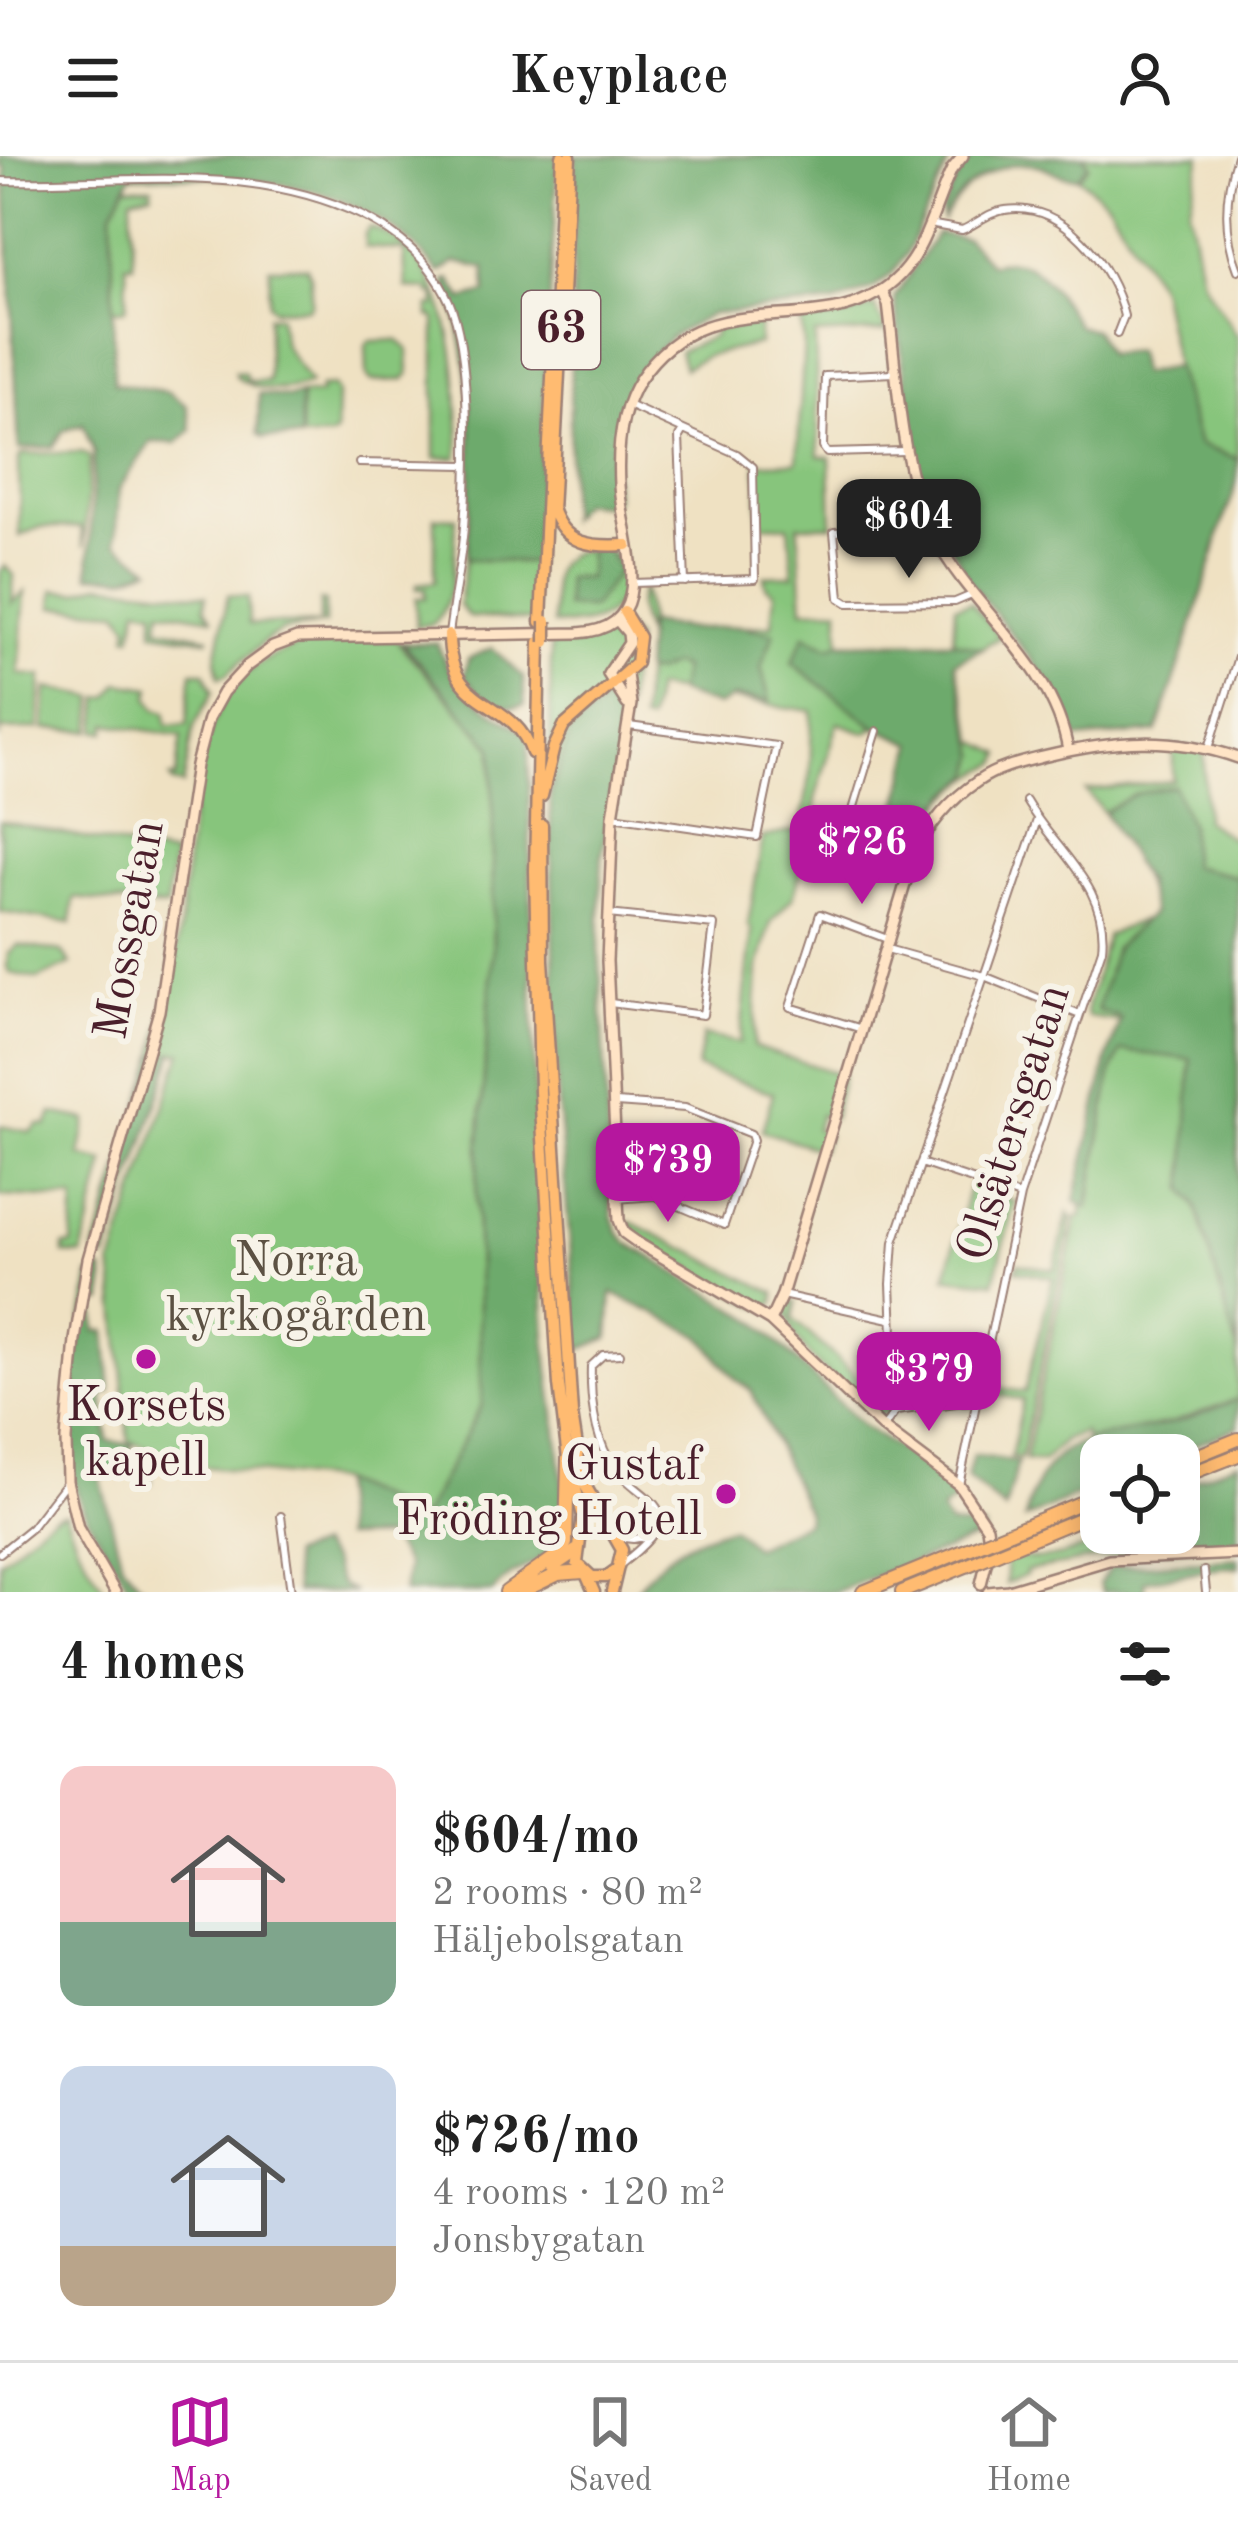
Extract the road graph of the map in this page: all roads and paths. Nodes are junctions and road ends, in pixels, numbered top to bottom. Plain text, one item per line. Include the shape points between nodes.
1 (566, 156) edge
2 (963, 156) edge
3 (1237, 156) edge
4 (0, 181) edge
5 (929, 224) junction
6 (1238, 270) edge
7 (882, 290) junction
8 (1117, 334) dead end
9 (897, 373) junction
10 (628, 405) junction
11 (684, 430) junction
12 (908, 451) junction
13 (359, 463) dead end
14 (465, 465) junction
15 (552, 508) junction
16 (928, 523) junction
17 (627, 545) junction
18 (685, 582) junction
19 (633, 583) junction
20 (974, 594) junction
21 (621, 616) junction
22 (544, 621) junction
23 (449, 635) junction
24 (543, 642) junction
25 (1238, 657) edge
26 (627, 674) junction
27 (614, 685) junction
28 (538, 698) junction
29 (506, 716) junction
30 (629, 721) junction
31 (877, 731) dead end
32 (1210, 748) junction
33 (1068, 751) junction
34 (1238, 758) edge
35 (536, 768) junction
36 (542, 796) junction
37 (1026, 801) dead end
38 (613, 816) junction
39 (1037, 820) junction
40 (913, 858) junction
41 (608, 914) junction
42 (889, 945) junction
43 (984, 976) junction
44 (610, 1003) junction
45 (1080, 1015) junction
46 (862, 1029) junction
47 (612, 1103) junction
48 (921, 1163) junction
49 (1020, 1196) junction
50 (616, 1199) junction
51 (782, 1295) junction
52 (892, 1320) junction
53 (770, 1321) junction
54 (620, 1354) dead end
55 (979, 1400) junction
56 (896, 1411) junction
57 (883, 1428) junction
58 (1238, 1439) edge
59 (1200, 1454) edge
60 (1238, 1455) edge
61 (568, 1459) junction
62 (1200, 1470) edge
63 (67, 1481) junction
64 (959, 1485) junction
65 (1080, 1503) edge
66 (280, 1516) dead end
67 (1080, 1519) edge
68 (652, 1534) junction
69 (614, 1536) junction
70 (578, 1546) junction
71 (0, 1553) edge
72 (1238, 1554) edge
73 (619, 1567) junction
74 (1204, 1571) dead end
75 (585, 1573) junction
76 (526, 1577) junction
77 (986, 1589) edge
78 (115, 1592) edge
79 (291, 1592) edge
80 (506, 1592) edge
81 (521, 1592) edge
82 (594, 1592) edge
83 (612, 1592) edge
84 (863, 1592) edge
85 (902, 1592) edge
86 (970, 1592) edge
87 (1205, 1592) edge

1 - 15 main road, 63
1 - 22 main road, 63
2 - 5 street
3 - 6 street via 1227,231
4 - 14 street via 238,182 388,227 427,264 450,303 464,382
5 - 7 street via 908,266
5 - 8 street via 962,230 1014,209 1054,218 1112,286 1124,316
7 - 9 street
7 - 10 street via 836,309 736,317 695,330 656,358
9 - 12 street
9 - 12 street via 825,376 825,453
10 - 11 street
10 - 17 street via 618,474
11 - 18 street
11 - 18 street via 752,467 754,579
12 - 16 street
13 - 14 street
14 - 23 street
15 - 17 main road via 561,529 581,544
15 - 22 main road, 63
16 - 20 street
16 - 20 street via 834,532 843,601 955,602
17 - 19 street
18 - 19 street
19 - 21 street
20 - 33 street via 1040,680
21 - 23 street, Mossgatan via 590,632
21 - 26 main road via 640,644
21 - 27 street via 629,644 608,670
22 - 24 main road, 63, bridge
23 - 29 main road via 462,684
23 - 63 street, Mossgatan via 285,642 234,678 208,719 159,1011 86,1268
24 - 28 main road, 63
24 - 36 main road, 63
25 - 32 street
26 - 27 main road
26 - 30 street
27 - 30 street
27 - 36 main road via 564,726
28 - 29 main road
28 - 35 main road, 63
29 - 35 main road
30 - 38 street
30 - 38 street via 776,746 751,837
31 - 40 street via 846,833
32 - 33 street via 1141,741
32 - 34 street
33 - 40 street via 981,778 937,817
35 - 61 main road, 63 via 540,1092
36 - 69 main road, 63 via 543,960 572,1414 582,1480
37 - 39 street, Olsätersgatan
38 - 41 street
39 - 43 street
39 - 45 street, Olsätersgatan via 1092,892 1105,923
40 - 42 street
41 - 44 street
41 - 44 street via 714,925 703,1015
42 - 43 street
42 - 46 street
42 - 46 street via 820,914 790,1007
43 - 45 street
43 - 48 street
44 - 47 street
45 - 49 street, Olsätersgatan
46 - 51 street
47 - 50 street
47 - 50 street via 685,1108 753,1136 724,1225 655,1196
48 - 49 street
48 - 52 street via 894,1242
49 - 55 street, Olsätersgatan
50 - 53 street via 625,1233
51 - 52 street
51 - 53 street
52 - 56 street
53 - 57 street
54 - 68 street via 594,1361 594,1411 609,1460 657,1506
55 - 56 street
55 - 64 street, Olsätersgatan
56 - 57 street
57 - 64 street
58 - 59 highway
60 - 62 highway
61 - 70 main road, 63 via 583,1510
61 - 76 highway via 566,1543
63 - 71 street
63 - 78 street, Mossgatan via 78,1528
64 - 77 street via 987,1528
65 - 84 highway, bridge
66 - 79 street
67 - 85 highway, bridge
68 - 69 street
68 - 73 street
69 - 70 main road via 595,1532
69 - 73 main road, 63
70 - 75 main road, 63
70 - 76 highway
72 - 77 street via 1109,1560 1008,1590
73 - 75 main road via 599,1578
73 - 83 main road, 63
74 - 87 street
75 - 81 highway via 558,1574
75 - 82 main road, 63
76 - 80 highway
77 - 86 street

